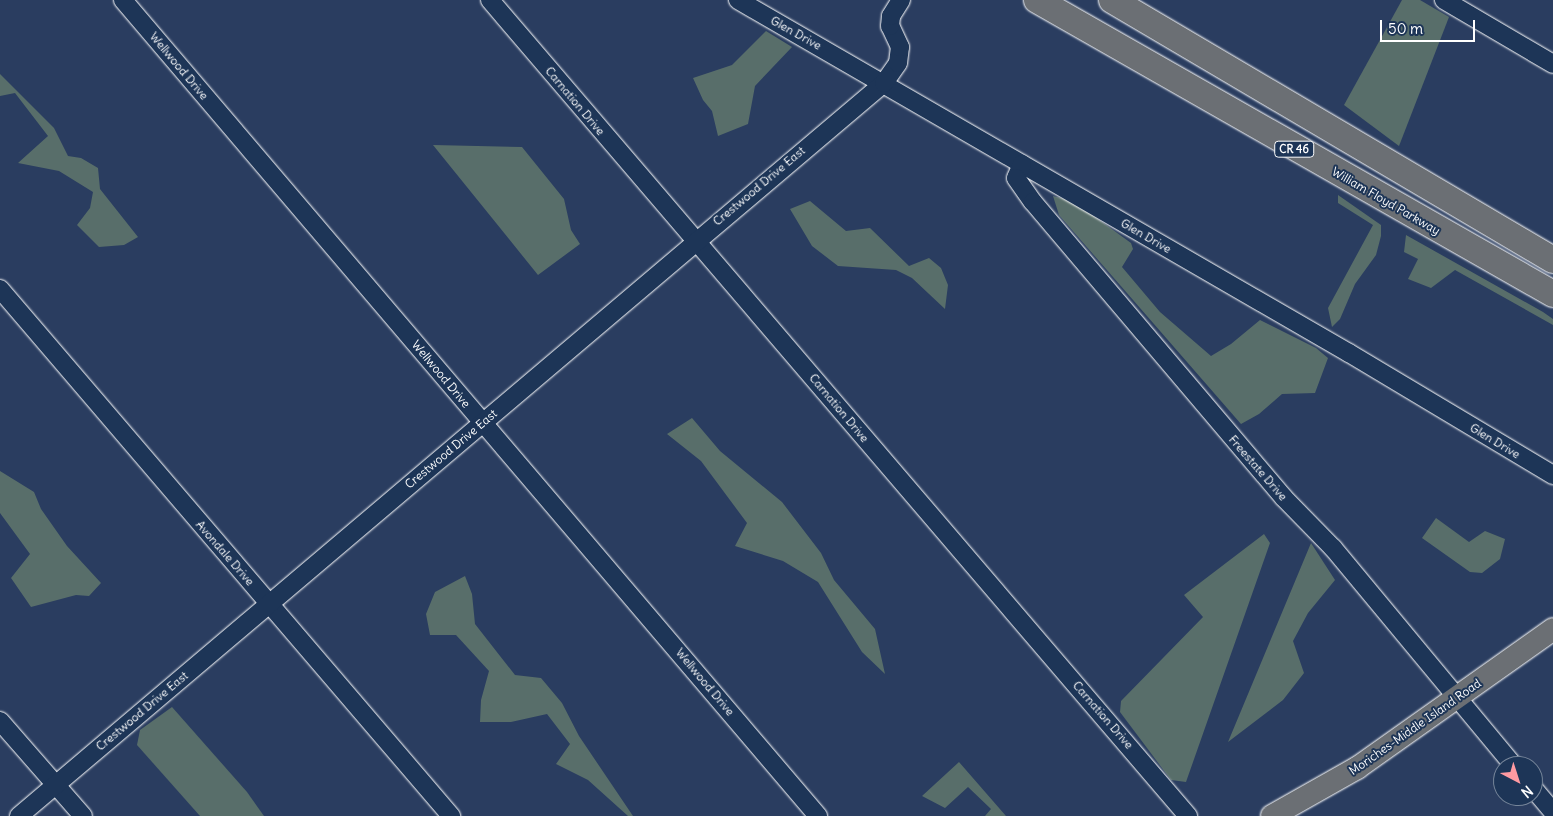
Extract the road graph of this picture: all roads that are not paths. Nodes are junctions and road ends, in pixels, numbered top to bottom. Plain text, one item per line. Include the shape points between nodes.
1 (123, 0) edge
2 (490, 0) edge
3 (738, 0) edge
4 (901, 0) edge
5 (1037, 0) edge
6 (1112, 0) edge
7 (1444, 0) edge
8 (1553, 64) edge
9 (884, 83) junction
10 (1022, 164) junction
11 (695, 240) junction
12 (1553, 260) edge
13 (0, 289) edge
14 (1553, 294) edge
15 (482, 423) junction
16 (1553, 475) edge
17 (268, 604) junction
18 (1553, 628) edge
19 (1456, 699) junction
20 (0, 721) edge
21 (1505, 756) edge
22 (54, 786) junction
23 (1543, 800) edge
24 (1553, 812) edge
25 (19, 816) edge
26 (83, 816) edge
27 (451, 816) edge
28 (818, 816) edge
29 (1188, 816) edge
30 (1272, 816) edge

1 - 15 street, Wellwood Drive
2 - 11 street, Carnation Drive
3 - 9 street, Glen Drive
4 - 9 street, Crestwood Drive East via 891,16 890,26 900,47 898,63
5 - 14 highway, William Floyd Parkway / CR 46
6 - 12 highway, CR 46
7 - 8 street
9 - 10 street, Glen Drive
9 - 11 street, Crestwood Drive East
10 - 16 street, Glen Drive
10 - 19 street, Freestate Drive via 1016,178 1033,202 1284,498 1333,548
11 - 15 street, Crestwood Drive East
11 - 29 street, Carnation Drive
13 - 17 street, Avondale Drive
15 - 17 street, Crestwood Drive East
15 - 28 street, Wellwood Drive
17 - 22 street, Crestwood Drive East
17 - 27 street, Avondale Drive
18 - 19 main road, Moriches-Middle Island Road
19 - 21 street, Freestate Drive
19 - 30 main road, Moriches-Middle Island Road via 1357,768
20 - 22 street
22 - 25 street, Crestwood Drive East
22 - 26 street
23 - 24 street

